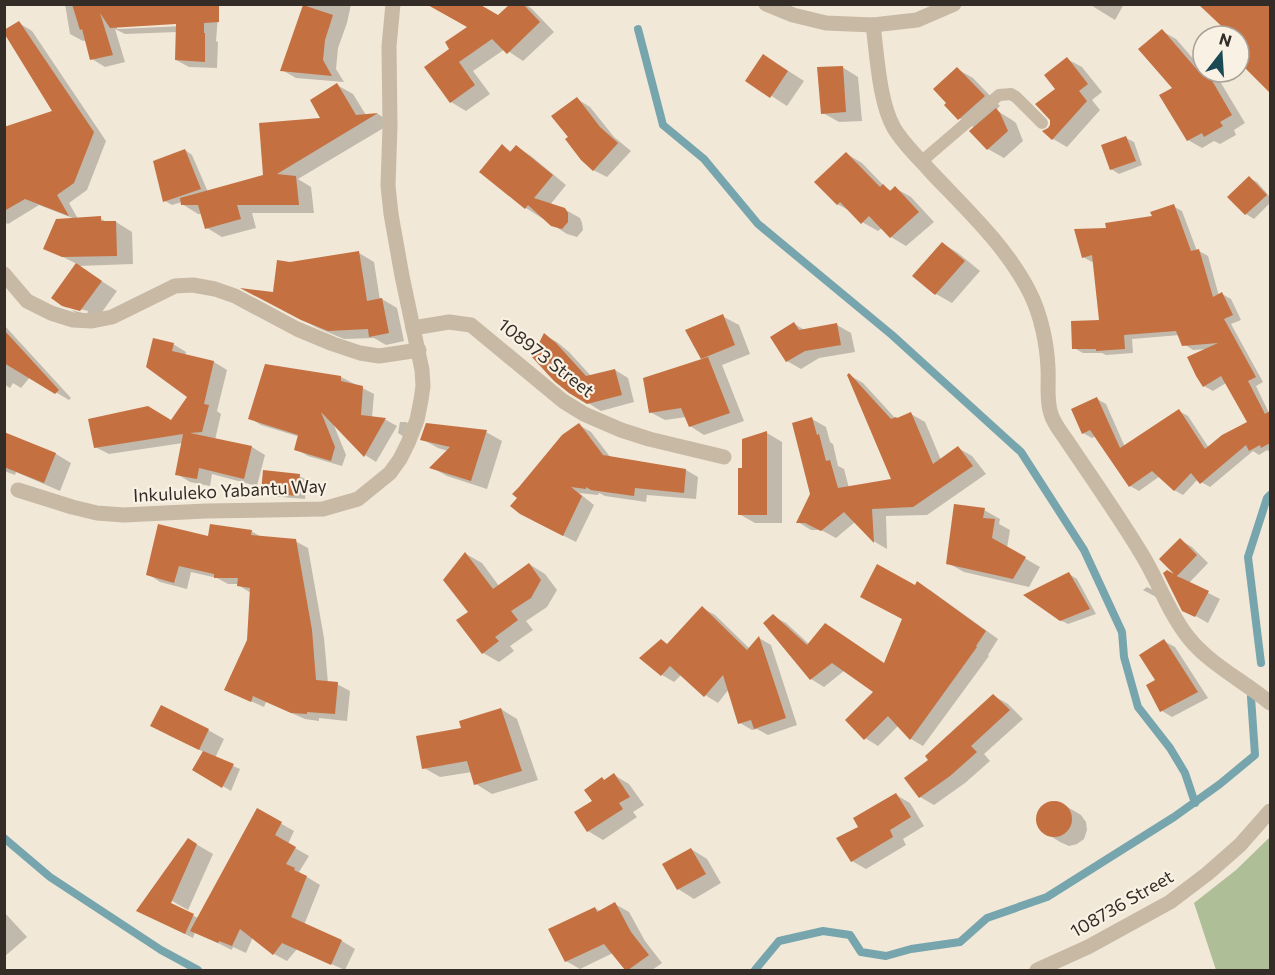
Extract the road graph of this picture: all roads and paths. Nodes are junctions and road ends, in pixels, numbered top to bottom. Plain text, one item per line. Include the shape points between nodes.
1 (393, 4) edge
2 (766, 4) edge
3 (954, 4) edge
4 (873, 25) junction
5 (1042, 123) dead end
6 (922, 161) junction
7 (4, 274) edge
8 (413, 328) junction
9 (419, 350) junction
10 (724, 457) dead end
11 (18, 490) dead end
12 (1270, 703) edge
13 (1270, 811) edge
14 (1037, 970) edge

1 - 8 street, Inkululeko Yabantu Way via 388,186
2 - 4 street via 826,23
3 - 4 street via 917,20
4 - 6 street via 879,80 892,126
5 - 6 lane via 1016,97 999,95
6 - 12 street via 1023,278 1041,321 1050,412 1055,425 1142,555 1173,615 1205,656
7 - 9 street via 27,301 73,320 112,317 175,286 193,285 235,296 297,329 360,353 379,356
8 - 9 street, Inkululeko Yabantu Way
8 - 10 street, 108973 Street via 449,322 471,325 584,414 649,439
9 - 11 street, Inkululeko Yabantu Way via 422,400 408,443 390,473 358,499 323,509 124,515 97,513
13 - 14 street, 108736 Street via 1232,852 1170,902

